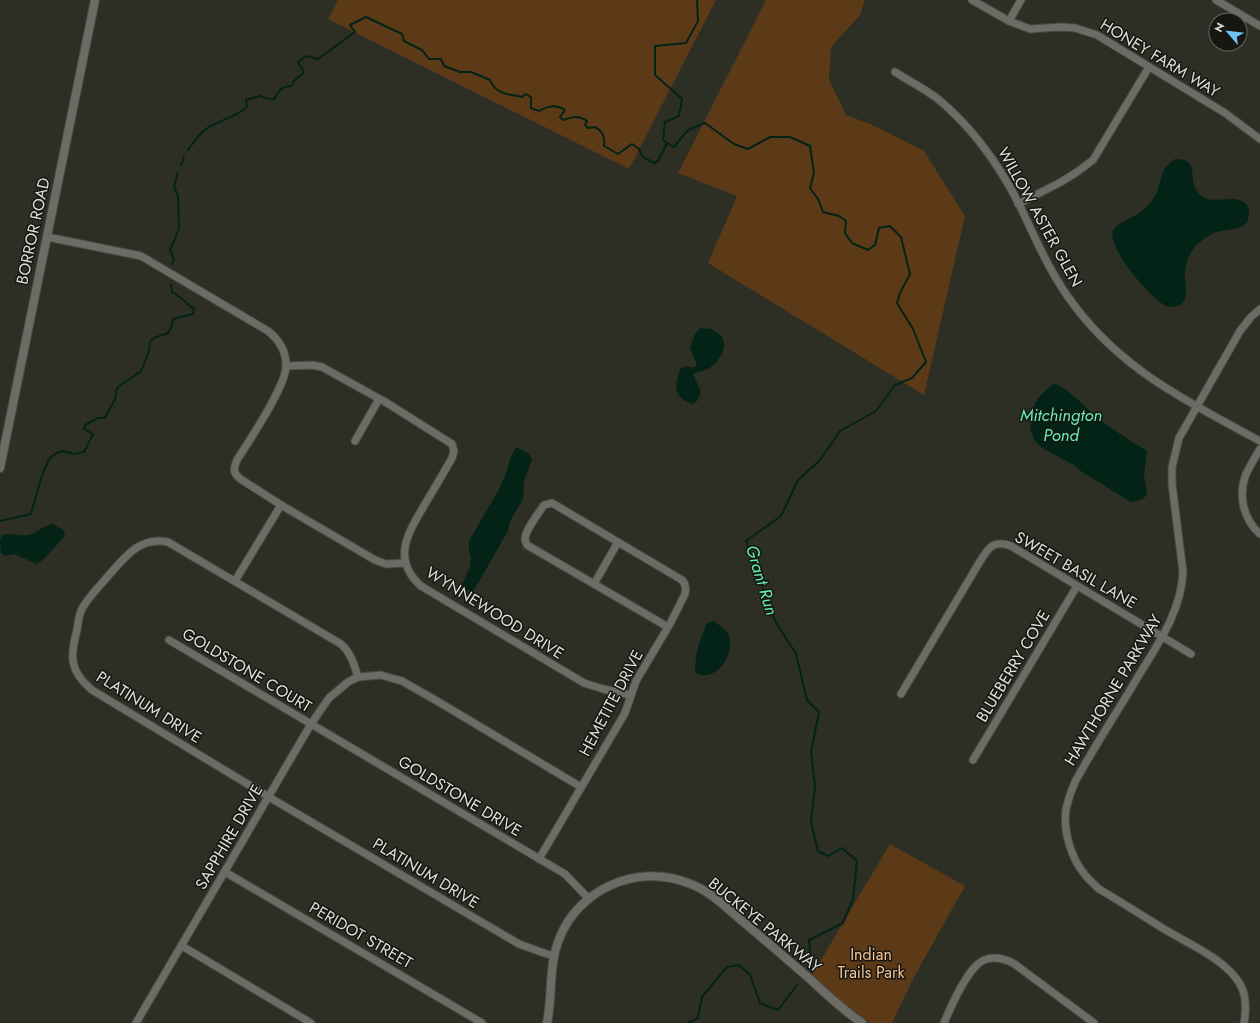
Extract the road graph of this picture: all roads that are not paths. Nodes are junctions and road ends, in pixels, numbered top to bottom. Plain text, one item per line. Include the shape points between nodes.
1 (95, 0) edge
2 (972, 0) edge
3 (1021, 0) edge
4 (1216, 0) edge
5 (1009, 21) junction
6 (1260, 26) edge
7 (1149, 67) junction
8 (895, 72) dead end
9 (1260, 139) edge
10 (1018, 204) junction
11 (47, 237) junction
12 (1260, 309) edge
13 (286, 366) junction
14 (379, 399) junction
15 (1197, 407) junction
16 (355, 441) dead end
17 (1260, 441) edge
18 (1260, 449) edge
19 (0, 468) edge
20 (281, 505) junction
21 (1260, 534) edge
22 (618, 542) junction
23 (405, 563) junction
24 (234, 581) junction
25 (594, 584) junction
26 (1077, 586) junction
27 (668, 626) junction
28 (1162, 637) junction
29 (169, 640) dead end
30 (1191, 654) dead end
31 (358, 677) junction
32 (901, 694) dead end
33 (631, 695) junction
34 (311, 724) junction
35 (973, 760) dead end
36 (581, 787) junction
37 (268, 796) junction
38 (539, 859) junction
39 (225, 872) junction
40 (589, 898) junction
41 (182, 946) junction
42 (554, 956) junction
43 (136, 1023) edge
44 (311, 1023) edge
45 (482, 1023) edge
46 (547, 1023) edge
47 (862, 1023) edge
48 (944, 1023) edge
49 (1094, 1023) edge
50 (1244, 1023) edge

1 - 11 street, BORROR ROAD
2 - 5 street, HONEY FARM WAY
3 - 5 street
4 - 6 street
5 - 7 street, HONEY FARM WAY via 1030,30 1061,27 1086,31
7 - 9 street, HONEY FARM WAY via 1225,113
7 - 10 street via 1093,160 1061,182
8 - 10 street, WILLOW ASTER GLEN via 937,98 957,116 990,154
10 - 15 street, WILLOW ASTER GLEN via 1056,280 1094,329 1142,373
11 - 13 street via 132,254 152,262 268,331 280,345
11 - 19 street, BORROR ROAD
12 - 15 street, HAWTHORNE PARKWAY via 1240,331
13 - 14 street, WYNNEWOOD DRIVE via 322,367
13 - 20 street via 284,379 234,467 236,476
14 - 16 street
14 - 23 street, WYNNEWOOD DRIVE via 450,442 454,447 452,458 410,530 405,543
15 - 17 street, WILLOW ASTER GLEN
15 - 28 street, HAWTHORNE PARKWAY via 1179,438 1172,467 1183,572 1176,611
18 - 21 street via 1245,479 1242,499 1248,520
20 - 23 street via 375,560 386,564
20 - 24 street
22 - 25 street
22 - 25 street via 552,503 544,505 534,520 525,539 527,546
22 - 27 street, HEMETITE DRIVE via 685,584 685,594
23 - 33 street, WYNNEWOOD DRIVE via 410,574 421,586 568,674 584,683
24 - 31 street, PLATINUM DRIVE via 341,644 352,659
24 - 37 street, PLATINUM DRIVE via 168,542 142,544 123,559 83,607 72,649 72,661 77,675 92,690
25 - 27 street
26 - 28 street, SWEET BASIL LANE
26 - 32 street, SWEET BASIL LANE via 1003,543 988,548
26 - 35 street, BLUEBERRY COVE
27 - 33 street, HEMETITE DRIVE
28 - 30 street, SWEET BASIL LANE
28 - 50 street, HAWTHORNE PARKWAY via 1075,782 1066,810 1068,838 1079,868 1099,889 1199,949 1234,976 1244,992
29 - 34 street, GOLDSTONE COURT
31 - 34 street, SAPPHIRE DRIVE via 343,685 329,698
31 - 36 street via 381,675 402,681
33 - 36 street, HEMETITE DRIVE via 625,713
34 - 37 street, SAPPHIRE DRIVE
34 - 38 street, GOLDSTONE DRIVE
36 - 38 street, HEMETITE DRIVE
37 - 39 street, SAPPHIRE DRIVE
37 - 42 street, PLATINUM DRIVE via 519,944
38 - 40 street, GOLDSTONE DRIVE via 564,874
39 - 41 street, SAPPHIRE DRIVE
39 - 45 street, PERIDOT STREET
40 - 42 street, BUCKEYE PARKWAY via 567,923 560,935
40 - 47 street, BUCKEYE PARKWAY via 612,885 638,877 661,877 689,883 718,901
41 - 43 street, SAPPHIRE DRIVE
41 - 44 street
42 - 46 street, BUCKEYE PARKWAY
48 - 49 street via 974,966 988,958 998,958 1013,963

